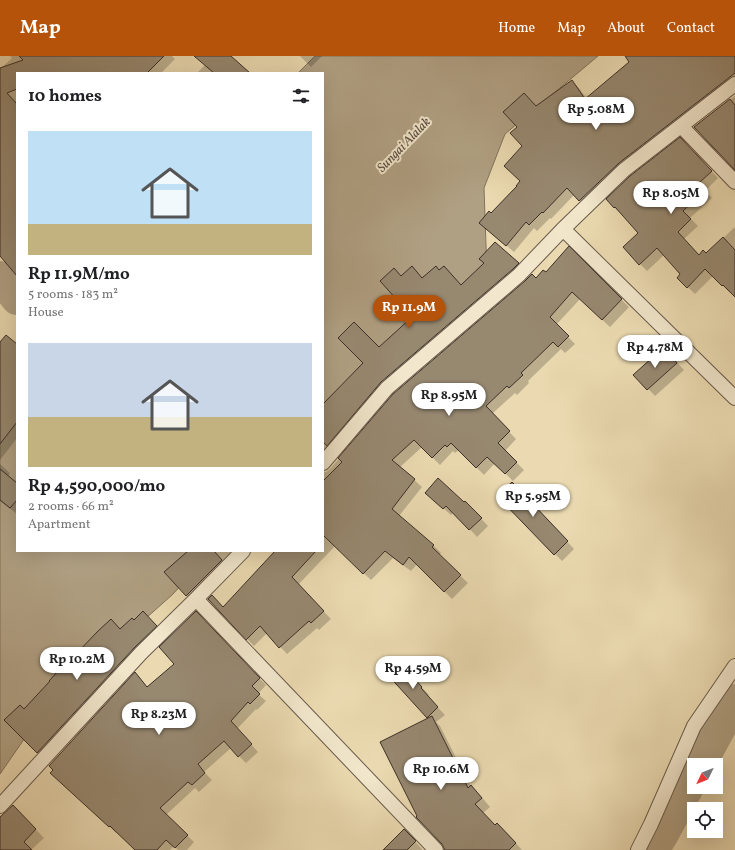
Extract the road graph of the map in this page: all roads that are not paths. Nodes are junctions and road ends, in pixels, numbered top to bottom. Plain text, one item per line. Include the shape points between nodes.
1 (735, 84) edge
2 (681, 126) junction
3 (735, 182) edge
4 (563, 229) junction
5 (735, 398) edge
6 (324, 462) edge
7 (242, 552) edge
8 (196, 600) junction
9 (735, 666) edge
10 (0, 806) edge
11 (436, 850) edge
12 (638, 850) edge

1 - 2 street
2 - 3 street
2 - 4 street via 624,170
4 - 5 street
4 - 6 street via 519,275 387,388
7 - 8 street
8 - 10 street via 142,653
8 - 11 street
9 - 12 street via 694,726

